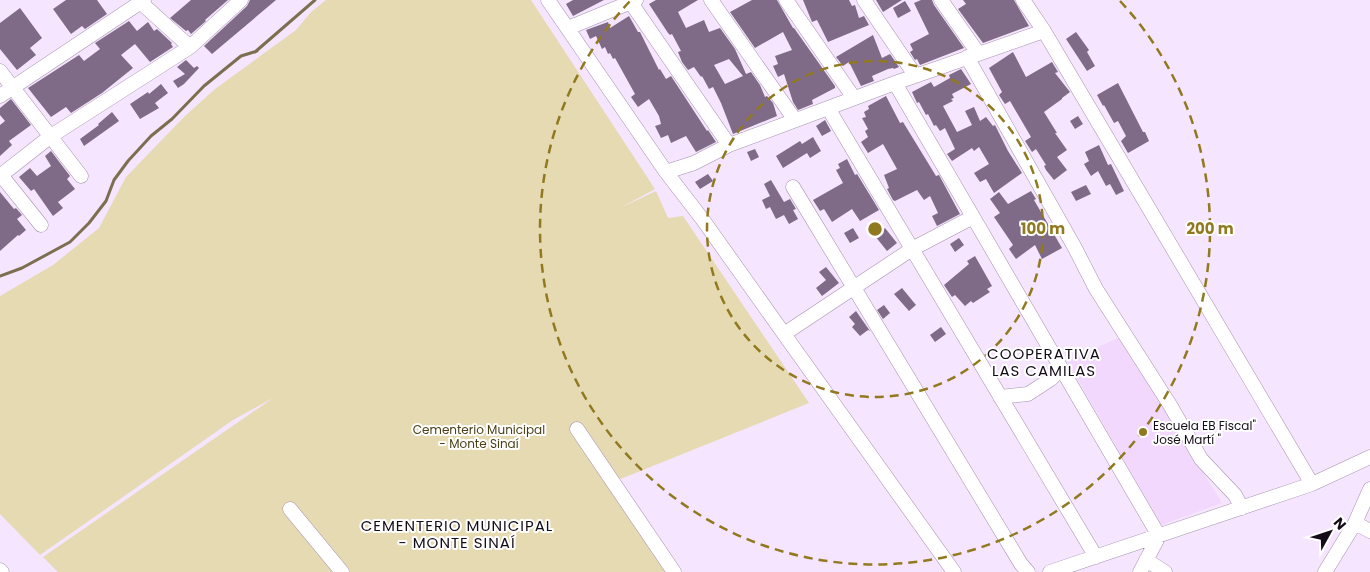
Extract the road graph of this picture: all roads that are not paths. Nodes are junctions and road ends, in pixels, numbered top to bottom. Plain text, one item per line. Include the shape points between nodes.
1 (241, 0) edge
2 (548, 0) edge
3 (711, 0) edge
4 (786, 0) edge
5 (864, 0) edge
6 (941, 0) edge
7 (1023, 0) edge
8 (141, 1) edge
9 (632, 1) edge
10 (568, 28) junction
11 (1044, 31) junction
12 (190, 47) junction
13 (973, 55) junction
14 (0, 71) edge
15 (915, 75) junction
16 (895, 83) junction
17 (12, 88) junction
18 (0, 96) edge
19 (854, 98) junction
20 (828, 108) junction
21 (795, 120) junction
22 (51, 136) junction
23 (729, 145) junction
24 (666, 172) junction
25 (0, 175) edge
26 (81, 176) dead end
27 (793, 188) dead end
28 (973, 217) junction
29 (41, 225) dead end
30 (912, 249) junction
31 (853, 287) junction
32 (784, 334) junction
33 (1061, 369) junction
34 (1000, 397) junction
35 (578, 429) dead end
36 (1370, 457) edge
37 (1312, 484) junction
38 (1370, 489) edge
39 (1242, 508) junction
40 (290, 509) dead end
41 (1355, 523) junction
42 (1370, 531) edge
43 (1159, 536) junction
44 (1096, 557) junction
45 (1143, 566) edge
46 (342, 572) edge
47 (674, 572) edge
48 (954, 572) edge
49 (1028, 572) edge
50 (1050, 572) edge
51 (1165, 572) edge
52 (1325, 572) edge

1 - 12 street
2 - 10 street
3 - 21 street
4 - 19 street
5 - 15 street
6 - 13 street
7 - 11 street
8 - 12 street
8 - 17 street
9 - 10 street
9 - 23 street
10 - 24 street
11 - 13 street
11 - 37 street
12 - 22 street
13 - 15 street
13 - 39 street via 1096,289 1201,459 1235,495
14 - 17 street
15 - 16 street
16 - 19 street
16 - 28 street
17 - 18 street
17 - 22 street
19 - 20 street
20 - 21 street
20 - 30 street
21 - 23 street
22 - 25 street
22 - 26 street
23 - 24 street via 694,163
24 - 32 street
25 - 29 street
27 - 31 street
28 - 30 street
28 - 33 street
30 - 31 street
30 - 34 street
31 - 32 street
31 - 49 street via 1020,564
32 - 48 street
33 - 34 street via 1028,394
33 - 43 street
34 - 44 street
35 - 47 street
36 - 37 street
37 - 39 street
38 - 41 street
39 - 43 street
40 - 46 street
41 - 42 street
41 - 52 street
43 - 44 street
43 - 45 street
44 - 50 street
45 - 51 street

